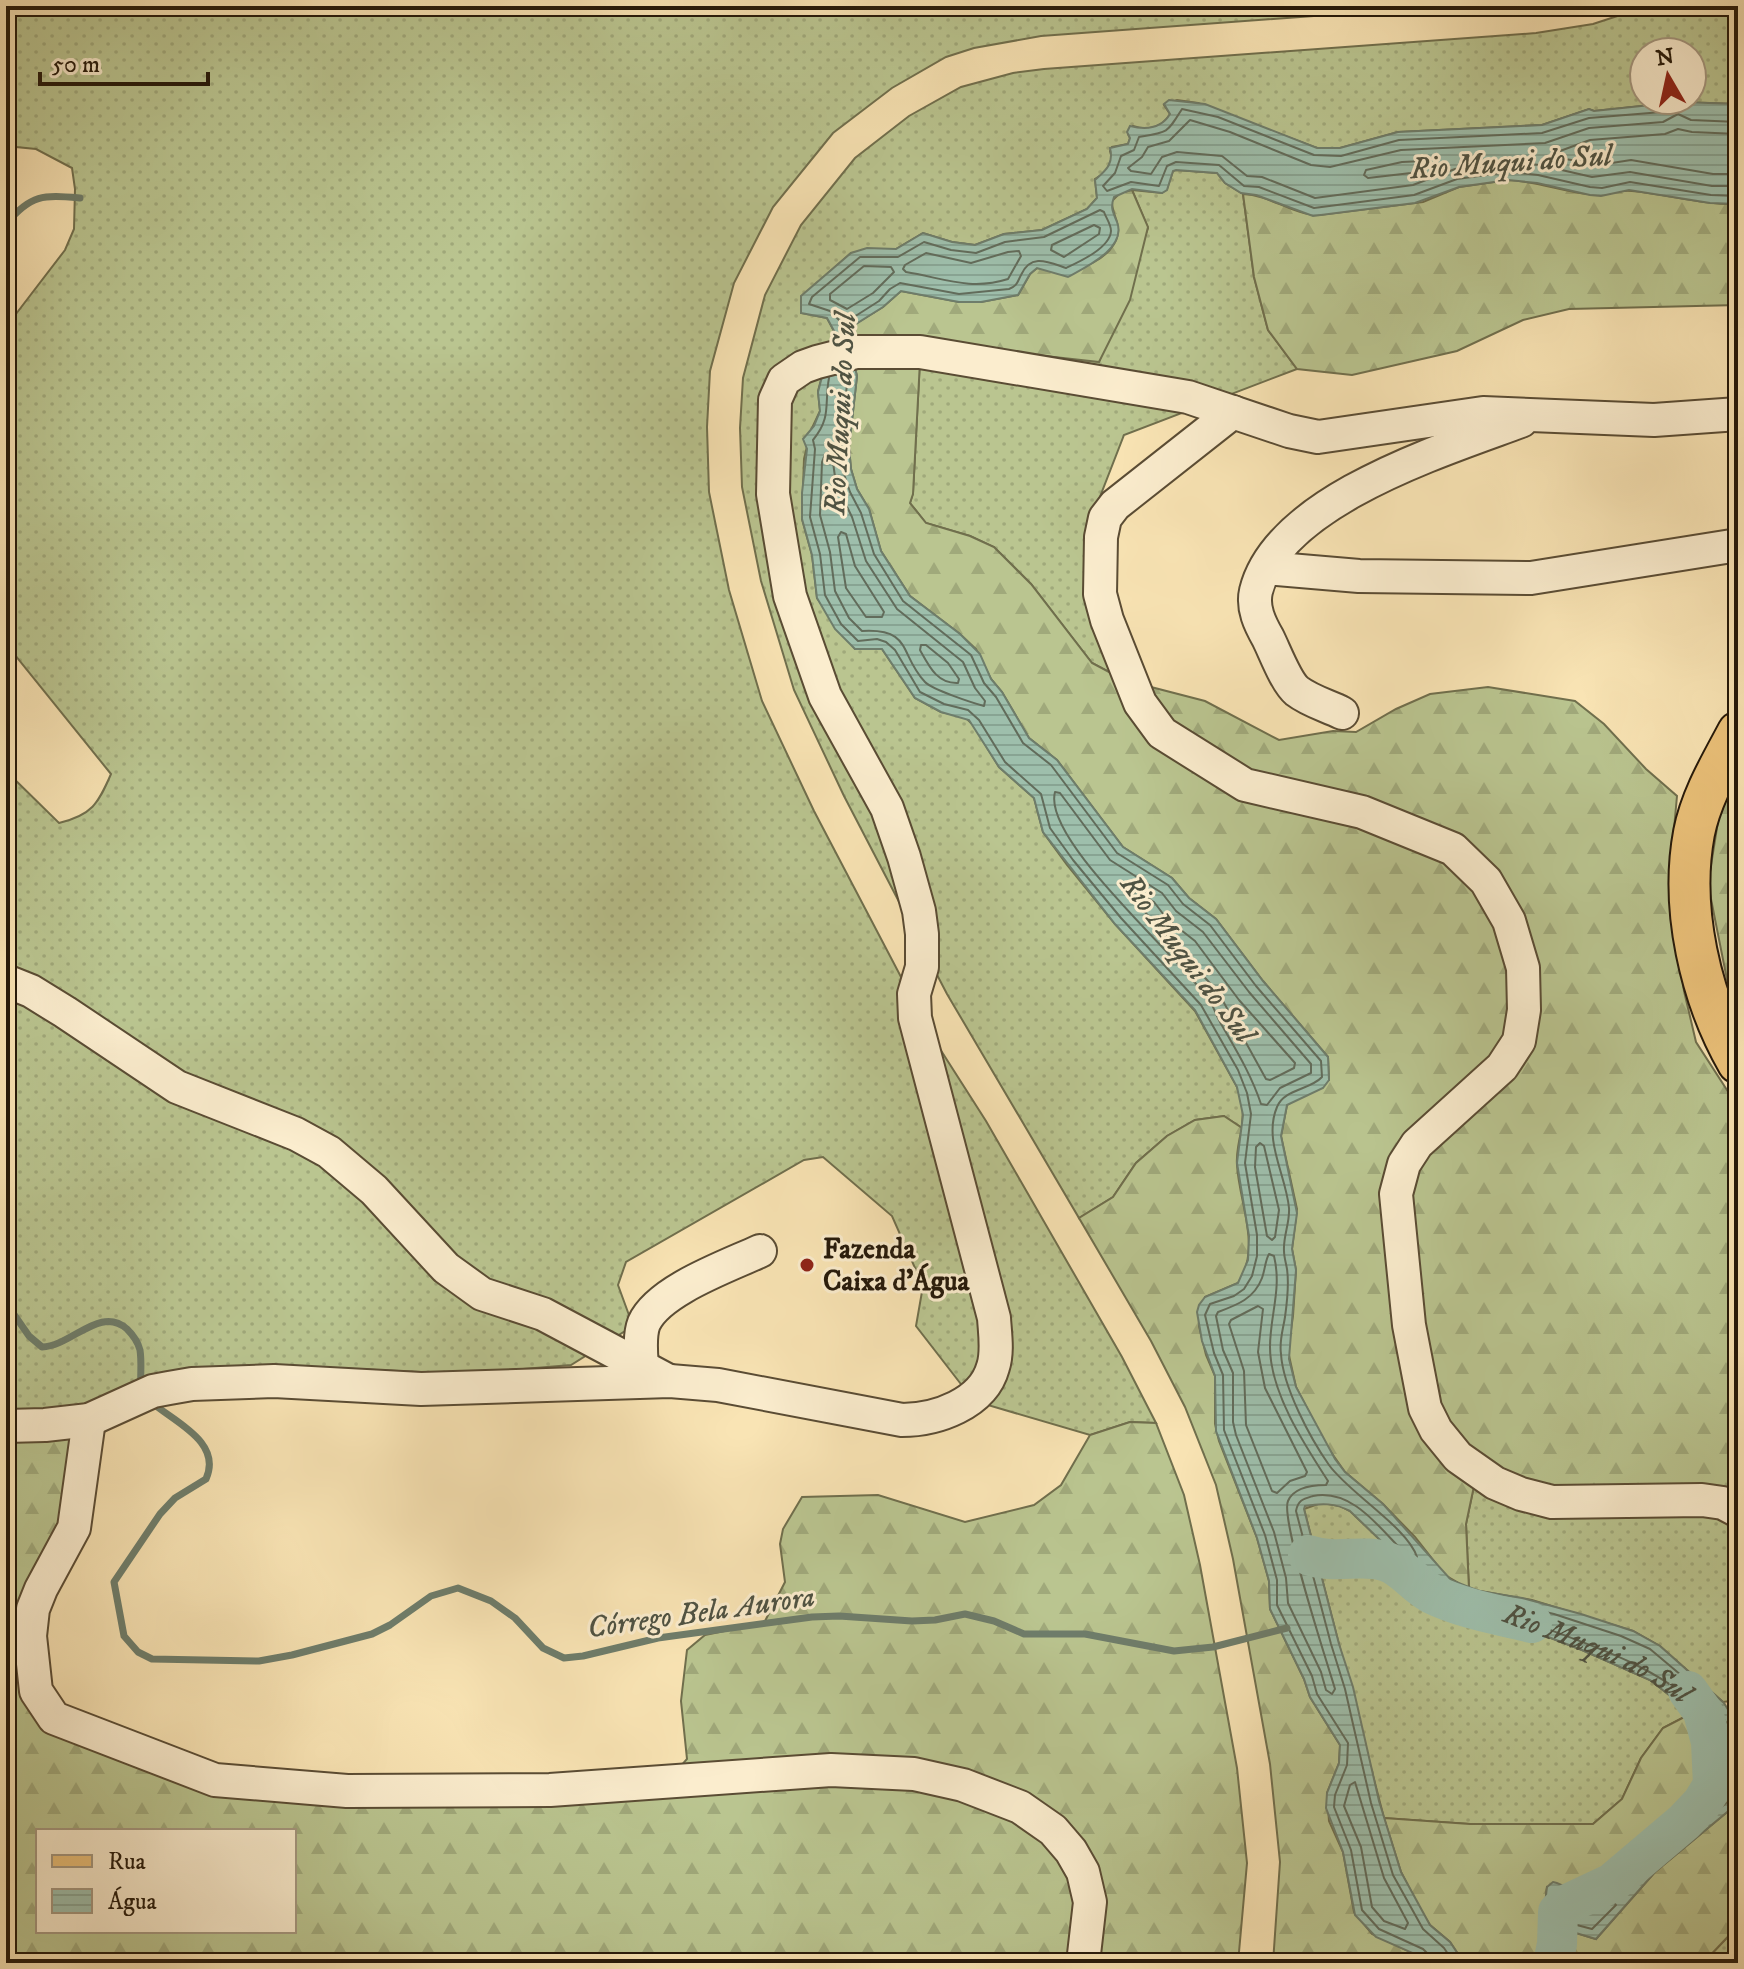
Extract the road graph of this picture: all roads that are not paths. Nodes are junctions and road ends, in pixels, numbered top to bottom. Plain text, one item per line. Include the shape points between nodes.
1 (1233, 412) junction
2 (1738, 414) edge
3 (1535, 416) junction
4 (1738, 545) edge
5 (1266, 568) junction
6 (1342, 713) dead end
7 (1738, 732) edge
8 (6, 981) edge
9 (1738, 1063) edge
10 (760, 1251) dead end
11 (656, 1374) junction
12 (89, 1420) junction
13 (6, 1426) edge
14 (1738, 1511) edge
15 (1083, 1963) edge

1 - 3 street via 1318,437 1483,413
1 - 11 street via 1188,397 920,352 856,352 803,367 784,380 775,400 773,494 790,596 825,696 887,808 919,911 922,967 914,994 915,1018 994,1318 993,1368 985,1385 959,1407 921,1420 869,1416
1 - 14 street via 1105,518 1100,594 1140,703 1162,733 1245,785 1362,812 1453,849 1486,881 1509,921 1523,968 1519,1041 1502,1067 1417,1144 1404,1164 1396,1194 1409,1325 1425,1408 1458,1457 1521,1494 1552,1502 1702,1500
2 - 3 street via 1654,420
3 - 5 street via 1350,492 1292,532
4 - 5 street via 1531,578 1359,576
5 - 6 street via 1256,591 1256,610 1290,682 1298,692
7 - 9 main road via 1705,798 1694,832 1690,875 1694,932 1710,999
8 - 11 street via 65,1012 177,1087 329,1152 374,1190 446,1268 482,1294 543,1314
10 - 11 street via 655,1305 643,1324
11 - 12 street via 421,1389 274,1381 192,1384 153,1391
12 - 13 street
12 - 15 street via 74,1528 37,1599 30,1636 36,1691 54,1718 215,1780 347,1791 550,1790 831,1770 914,1774 963,1785 1020,1807 1053,1830 1071,1851 1090,1902

